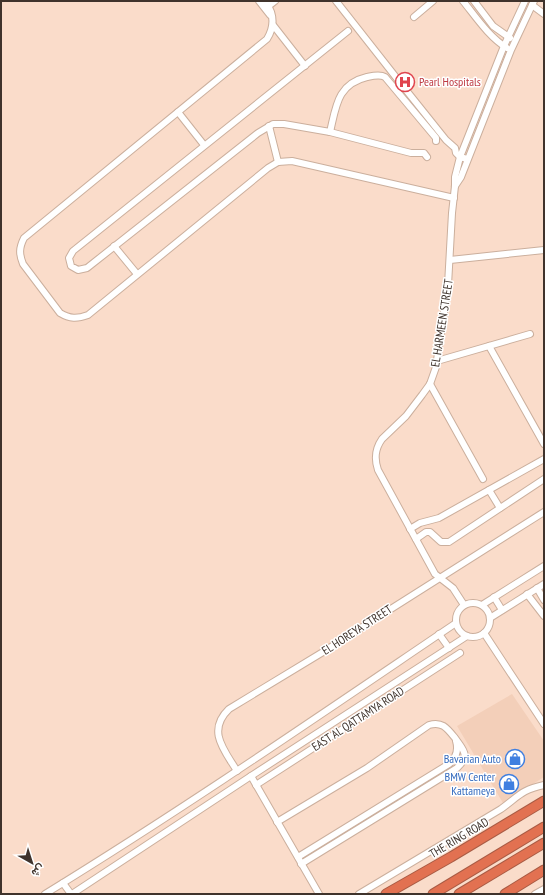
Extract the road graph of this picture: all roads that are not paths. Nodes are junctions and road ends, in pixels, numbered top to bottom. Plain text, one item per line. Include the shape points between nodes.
1 (258, 1) edge
2 (275, 1) edge
3 (336, 1) edge
4 (433, 1) edge
5 (474, 1) edge
6 (525, 1) edge
7 (465, 2) edge
8 (533, 3) edge
9 (266, 5) edge
10 (544, 14) edge
11 (414, 16) dead end
12 (273, 25) junction
13 (348, 31) dead end
14 (508, 37) junction
15 (515, 41) junction
16 (504, 46) junction
17 (511, 50) junction
18 (305, 66) junction
19 (406, 90) junction
20 (400, 95) junction
21 (412, 98) junction
22 (406, 102) junction
23 (178, 112) junction
24 (269, 126) junction
25 (330, 132) junction
26 (436, 140) dead end
27 (204, 145) junction
28 (454, 148) junction
29 (464, 148) junction
30 (470, 151) junction
31 (460, 156) junction
32 (427, 157) dead end
33 (467, 159) junction
34 (278, 162) junction
35 (455, 186) junction
36 (454, 198) junction
37 (114, 246) junction
38 (544, 250) edge
39 (450, 260) junction
40 (137, 274) junction
41 (530, 334) dead end
42 (489, 346) junction
43 (437, 361) junction
44 (430, 384) junction
45 (544, 444) edge
46 (544, 459) edge
47 (484, 479) dead end
48 (544, 479) edge
49 (489, 490) junction
50 (500, 508) junction
51 (544, 512) edge
52 (410, 529) junction
53 (416, 539) junction
54 (544, 566) edge
55 (439, 578) junction
56 (544, 584) edge
57 (537, 588) junction
58 (527, 594) junction
59 (494, 597) junction
60 (544, 600) edge
61 (464, 605) junction
62 (482, 605) junction
63 (502, 610) junction
64 (544, 616) edge
65 (490, 618) junction
66 (456, 623) junction
67 (484, 633) junction
68 (439, 634) junction
69 (467, 636) junction
70 (449, 648) junction
71 (460, 653) dead end
72 (544, 724) edge
73 (291, 734) junction
74 (456, 740) junction
75 (298, 745) junction
76 (443, 768) junction
77 (237, 771) junction
78 (447, 775) junction
79 (251, 776) junction
80 (256, 785) junction
81 (544, 785) edge
82 (544, 801) edge
83 (385, 804) junction
84 (388, 810) junction
85 (277, 822) junction
86 (544, 827) edge
87 (334, 835) junction
88 (338, 841) junction
89 (544, 843) edge
90 (298, 857) junction
91 (301, 864) junction
92 (544, 870) edge
93 (63, 883) junction
94 (544, 889) edge
95 (45, 894) edge
96 (72, 894) edge
97 (319, 894) edge
98 (359, 894) edge
99 (386, 894) edge
100 (433, 894) edge
101 (459, 894) edge
102 (505, 894) edge
103 (535, 894) edge

1 - 9 street
2 - 9 street
3 - 19 street
4 - 11 street
5 - 14 street via 493,26
6 - 14 street, EL HARMEEN STREET
7 - 16 street via 488,32
8 - 10 street
8 - 15 street, EL HARMEEN STREET
9 - 12 street via 273,17
12 - 18 street
12 - 23 street via 267,39 261,45
13 - 18 street
14 - 15 street
14 - 16 street, EL HARMEEN STREET
15 - 17 street, EL HARMEEN STREET
16 - 17 street
16 - 29 street, EL HARMEEN STREET
17 - 30 street, EL HARMEEN STREET
18 - 27 street
19 - 20 street
19 - 21 street
20 - 22 street
20 - 25 street via 384,76 356,80 345,89 337,101
21 - 22 street
21 - 28 street
22 - 26 street
23 - 27 street
23 - 40 street via 31,232 20,246 23,264 60,313 67,317 81,318 88,315
24 - 25 street via 284,124
24 - 34 street
24 - 37 street
25 - 32 street via 411,153 424,153
27 - 37 street via 73,251 69,262 74,269 83,270
28 - 29 street
28 - 31 street
29 - 30 street
29 - 31 street, EL HARMEEN STREET
30 - 33 street, EL HARMEEN STREET
31 - 33 street
31 - 35 street, EL HARMEEN STREET
33 - 35 street, EL HARMEEN STREET
34 - 36 street via 292,161
34 - 40 street
35 - 36 street, EL HARMEEN STREET
36 - 39 street, EL HARMEEN STREET
37 - 40 street
38 - 39 street
39 - 43 street, EL HARMEEN STREET
41 - 42 street
42 - 43 street
42 - 45 street
43 - 44 street, EL HARMEEN STREET
44 - 47 street
44 - 52 street, EL HARMEEN STREET via 406,416 382,439 375,457 378,470
46 - 49 street
48 - 50 street
49 - 50 street
49 - 52 street via 439,518 420,523
50 - 53 street via 447,543 441,542 430,532
51 - 55 street, EL HOREYA STREET
52 - 53 street, EL HARMEEN STREET
53 - 55 street, EL HARMEEN STREET
54 - 59 street
55 - 61 street, EL HARMEEN STREET via 454,588
55 - 77 street, EL HOREYA STREET via 226,712 219,724 218,736 220,744
56 - 57 street
57 - 58 street
57 - 60 street
58 - 63 street
58 - 64 street
59 - 62 street
59 - 63 street
61 - 62 street
61 - 66 street via 457,612
62 - 65 street
63 - 65 street
65 - 67 street via 489,626
66 - 68 street
66 - 69 street via 459,631
67 - 69 street via 476,637
67 - 72 street
68 - 70 street
68 - 73 street
69 - 70 street
70 - 75 street
71 - 80 street, EAST AL QATTAMYA ROAD
73 - 75 street
73 - 77 street
74 - 76 street via 456,756
74 - 78 street via 464,751 464,758 459,766
74 - 85 street via 445,726 429,725 367,768
75 - 79 street
76 - 78 street
76 - 83 street
77 - 93 street
78 - 84 street
79 - 80 street
79 - 96 street
80 - 85 street
81 - 98 street via 527,789 501,809
82 - 99 highway, THE RING ROAD
83 - 84 street
83 - 87 street
84 - 88 street
85 - 90 street
86 - 100 highway
87 - 88 street
87 - 90 street
88 - 91 street
89 - 101 highway
90 - 91 street
91 - 97 street
92 - 102 highway
93 - 95 street
93 - 96 street
94 - 103 street

